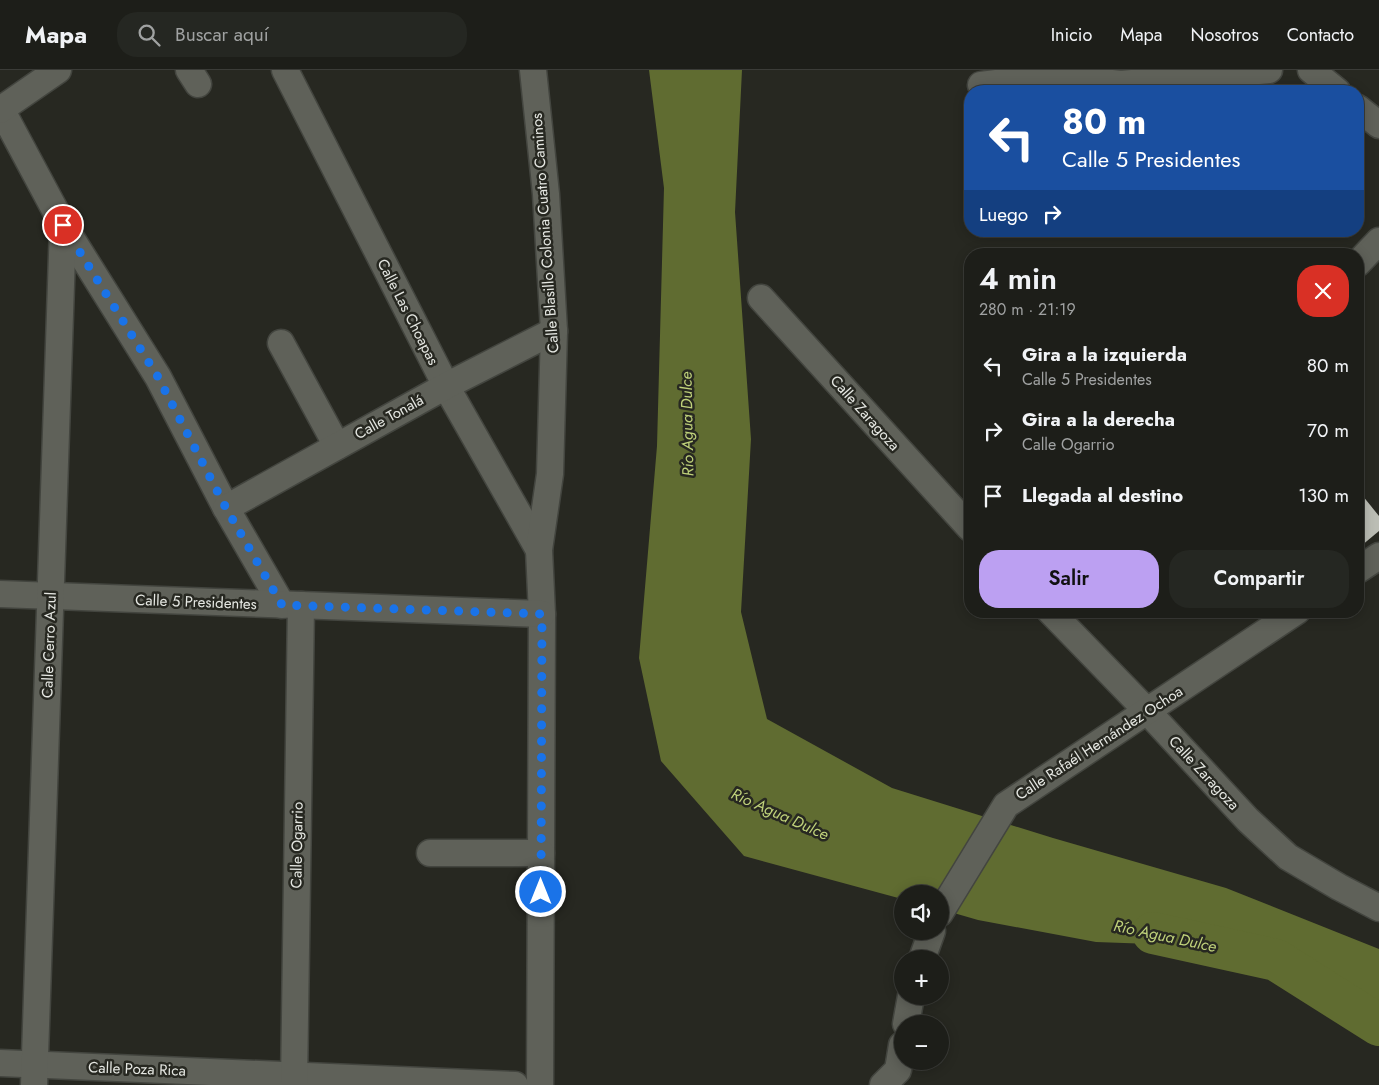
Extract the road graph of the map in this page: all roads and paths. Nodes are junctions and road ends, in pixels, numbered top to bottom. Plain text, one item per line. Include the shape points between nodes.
1 (58, 70) edge
2 (285, 70) edge
3 (533, 70) edge
4 (1269, 70) edge
5 (1311, 70) edge
6 (1192, 74) edge
7 (982, 85) dead end
8 (1330, 85) edge
9 (1, 110) edge
10 (1364, 113) edge
11 (1379, 125) edge
12 (63, 225) junction
13 (1379, 241) edge
14 (1364, 257) edge
15 (761, 298) dead end
16 (554, 331) junction
17 (281, 343) dead end
18 (446, 386) junction
19 (338, 446) junction
20 (226, 508) junction
21 (964, 521) edge
22 (539, 550) junction
23 (1379, 556) edge
24 (1364, 566) edge
25 (0, 594) edge
26 (51, 596) junction
27 (292, 605) junction
28 (542, 614) junction
29 (1057, 618) edge
30 (1286, 618) edge
31 (1148, 712) junction
32 (430, 852) dead end
33 (541, 853) junction
34 (949, 898) edge
35 (1379, 908) edge
36 (0, 1063) edge
37 (898, 1070) edge
38 (35, 1075) edge
39 (294, 1080) edge
40 (514, 1085) edge
41 (540, 1085) edge
42 (883, 1085) edge

1 - 9 street
2 - 18 street, Calle Las Choapas
3 - 16 street, Calle Blasillo Colonia Cuatro Caminos via 546,194
4 - 6 street
5 - 8 street
6 - 7 street via 1121,84 1048,76
9 - 12 street
10 - 11 street
12 - 20 street via 158,377
12 - 26 street, Calle Cerro Azul
13 - 14 street
15 - 21 street, Calle Zaragoza
16 - 18 street, Calle Tonalá
16 - 22 street, Calle Blasillo Colonia Cuatro Caminos via 550,474
17 - 19 street
18 - 19 street, Calle Tonalá
18 - 22 street, Calle Las Choapas
19 - 20 street, Calle Tonalá
20 - 27 street
22 - 28 street, Calle Blasillo Colonia Cuatro Caminos
23 - 24 street
25 - 26 street, Calle 5 Presidentes
26 - 27 street, Calle 5 Presidentes
26 - 38 street, Calle Cerro Azul
27 - 28 street, Calle 5 Presidentes
27 - 39 street, Calle Ogarrio
28 - 33 street, Calle Blasillo Colonia Cuatro Caminos
29 - 31 street, Calle Zaragoza
30 - 31 street, Calle Rafaél Hernández Ochoa
31 - 34 street, Calle Rafaél Hernández Ochoa via 1006,804
31 - 35 street, Calle Zaragoza via 1248,820 1288,857
32 - 33 street
33 - 41 street, Calle Blasillo Colonia Cuatro Caminos
36 - 38 street, Calle Poza Rica
37 - 42 street
38 - 39 street, Calle Poza Rica
39 - 40 street, Calle Poza Rica

